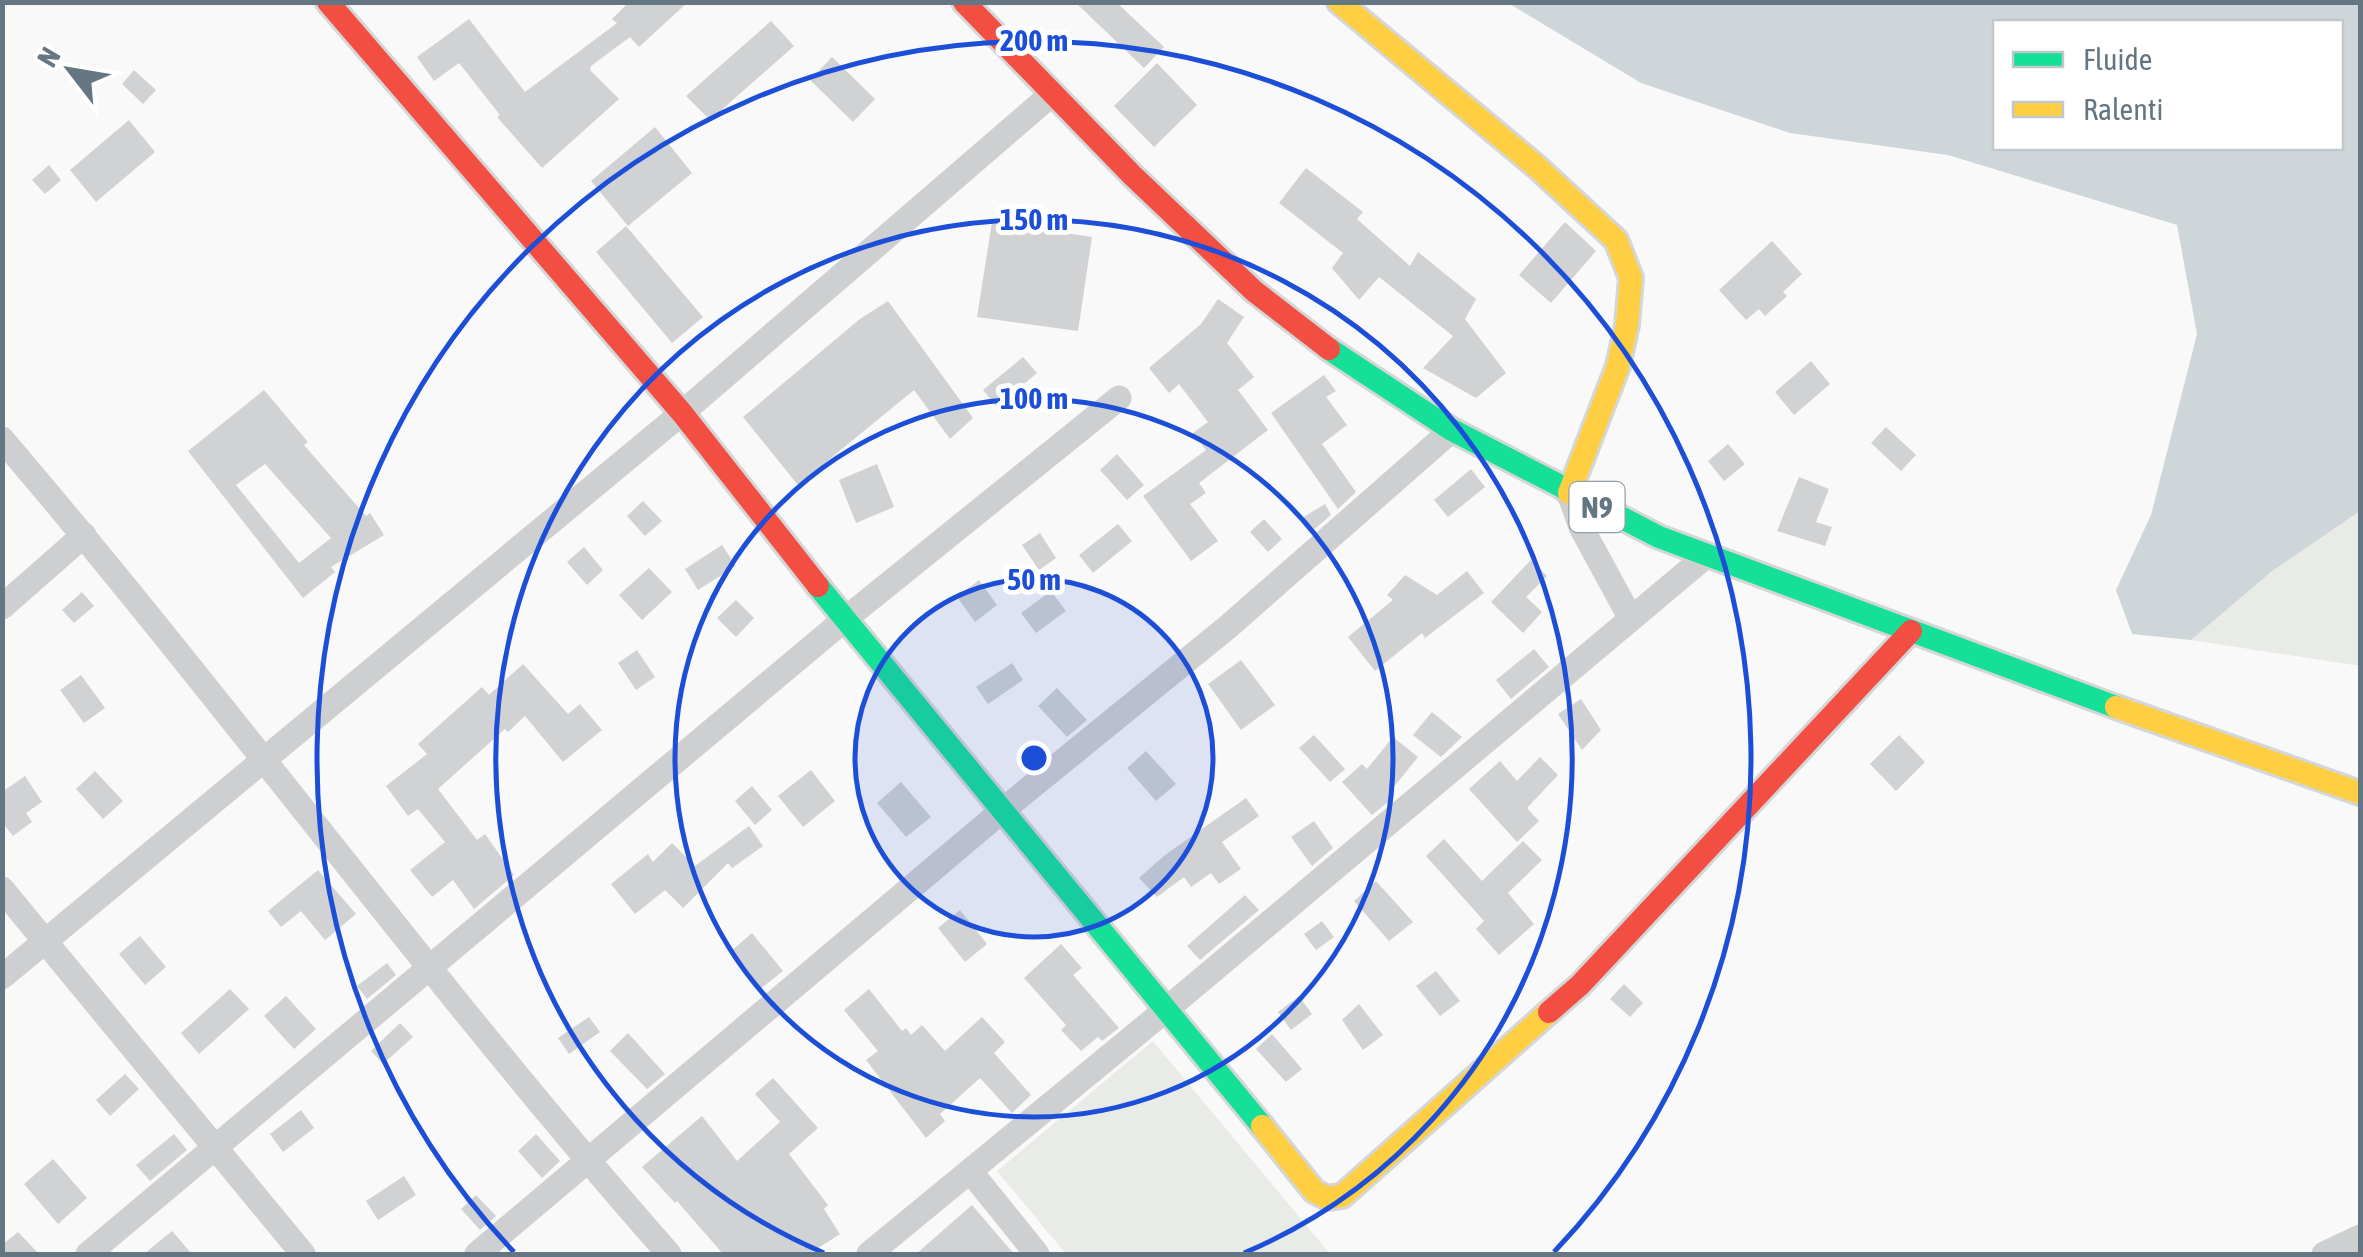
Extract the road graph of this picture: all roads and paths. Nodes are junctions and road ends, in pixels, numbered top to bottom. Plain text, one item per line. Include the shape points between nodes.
1 (328, 2) edge
2 (964, 2) edge
3 (1340, 2) edge
4 (1052, 94) junction
5 (1119, 398) dead end
6 (682, 413) junction
7 (1452, 430) junction
8 (2, 439) edge
9 (1569, 494) junction
10 (84, 535) junction
11 (1706, 556) junction
12 (2, 607) edge
13 (844, 620) junction
14 (1631, 620) junction
15 (1911, 632) junction
16 (265, 758) junction
17 (2360, 794) edge
18 (1004, 810) junction
19 (2, 889) edge
20 (47, 942) junction
21 (431, 969) junction
22 (2, 977) edge
23 (1168, 1008) junction
24 (213, 1149) junction
25 (588, 1163) junction
26 (970, 1171) junction
27 (2360, 1237) edge
28 (88, 1254) edge
29 (302, 1254) edge
30 (477, 1254) edge
31 (669, 1254) edge
32 (869, 1254) edge
33 (1037, 1254) edge
34 (2324, 1254) edge

1 - 6 street
2 - 4 street, N9
3 - 9 street via 1538,166 1616,240 1631,278 1628,325
4 - 6 street
4 - 7 street, N9 via 1254,291 1313,339
5 - 13 street
6 - 13 street
6 - 16 street
7 - 9 street, N9
7 - 18 street via 1229,626
8 - 10 street
9 - 11 street, N9
9 - 14 street
10 - 12 street
10 - 16 street
11 - 14 street
11 - 15 street, N9
13 - 18 street
13 - 21 street
14 - 23 street
15 - 17 street, N9
15 - 23 street via 1580,985 1342,1196 1314,1191
16 - 20 street
16 - 21 street
18 - 23 street
18 - 25 street
19 - 20 street
20 - 22 street
20 - 24 street
21 - 24 street
21 - 25 street
23 - 26 street
24 - 28 street
24 - 29 street
25 - 30 street
25 - 31 street
26 - 32 street
26 - 33 street
27 - 34 street

